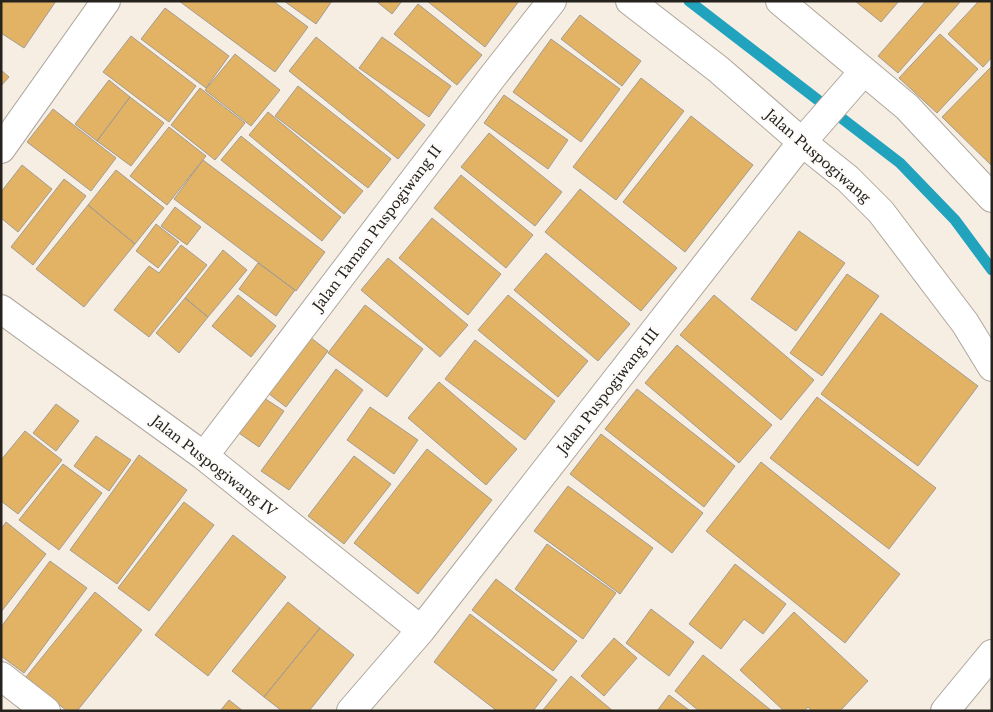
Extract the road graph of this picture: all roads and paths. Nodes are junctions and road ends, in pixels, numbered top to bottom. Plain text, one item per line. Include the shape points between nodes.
1 (106, 1) edge
2 (552, 1) edge
3 (630, 1) edge
4 (780, 1) edge
5 (857, 79) junction
6 (805, 140) junction
7 (1, 149) edge
8 (992, 198) edge
9 (1, 309) edge
10 (992, 367) edge
11 (204, 456) junction
12 (420, 630) junction
13 (992, 654) edge
14 (1, 676) edge
15 (46, 711) edge
16 (351, 711) edge
17 (945, 711) edge

1 - 7 main road
2 - 11 main road, Jalan Taman Puspogiwang II
3 - 6 main road, Jalan Puspogiwang
4 - 5 main road
5 - 6 main road, Jalan Puspogiwang III
5 - 8 main road via 907,107
6 - 10 main road, Jalan Puspogiwang via 881,212 965,323
6 - 12 main road, Jalan Puspogiwang III
9 - 11 main road, Jalan Puspogiwang IV
11 - 12 main road, Jalan Puspogiwang IV
12 - 16 main road, Jalan Puspogiwang III
13 - 17 main road
14 - 15 main road

